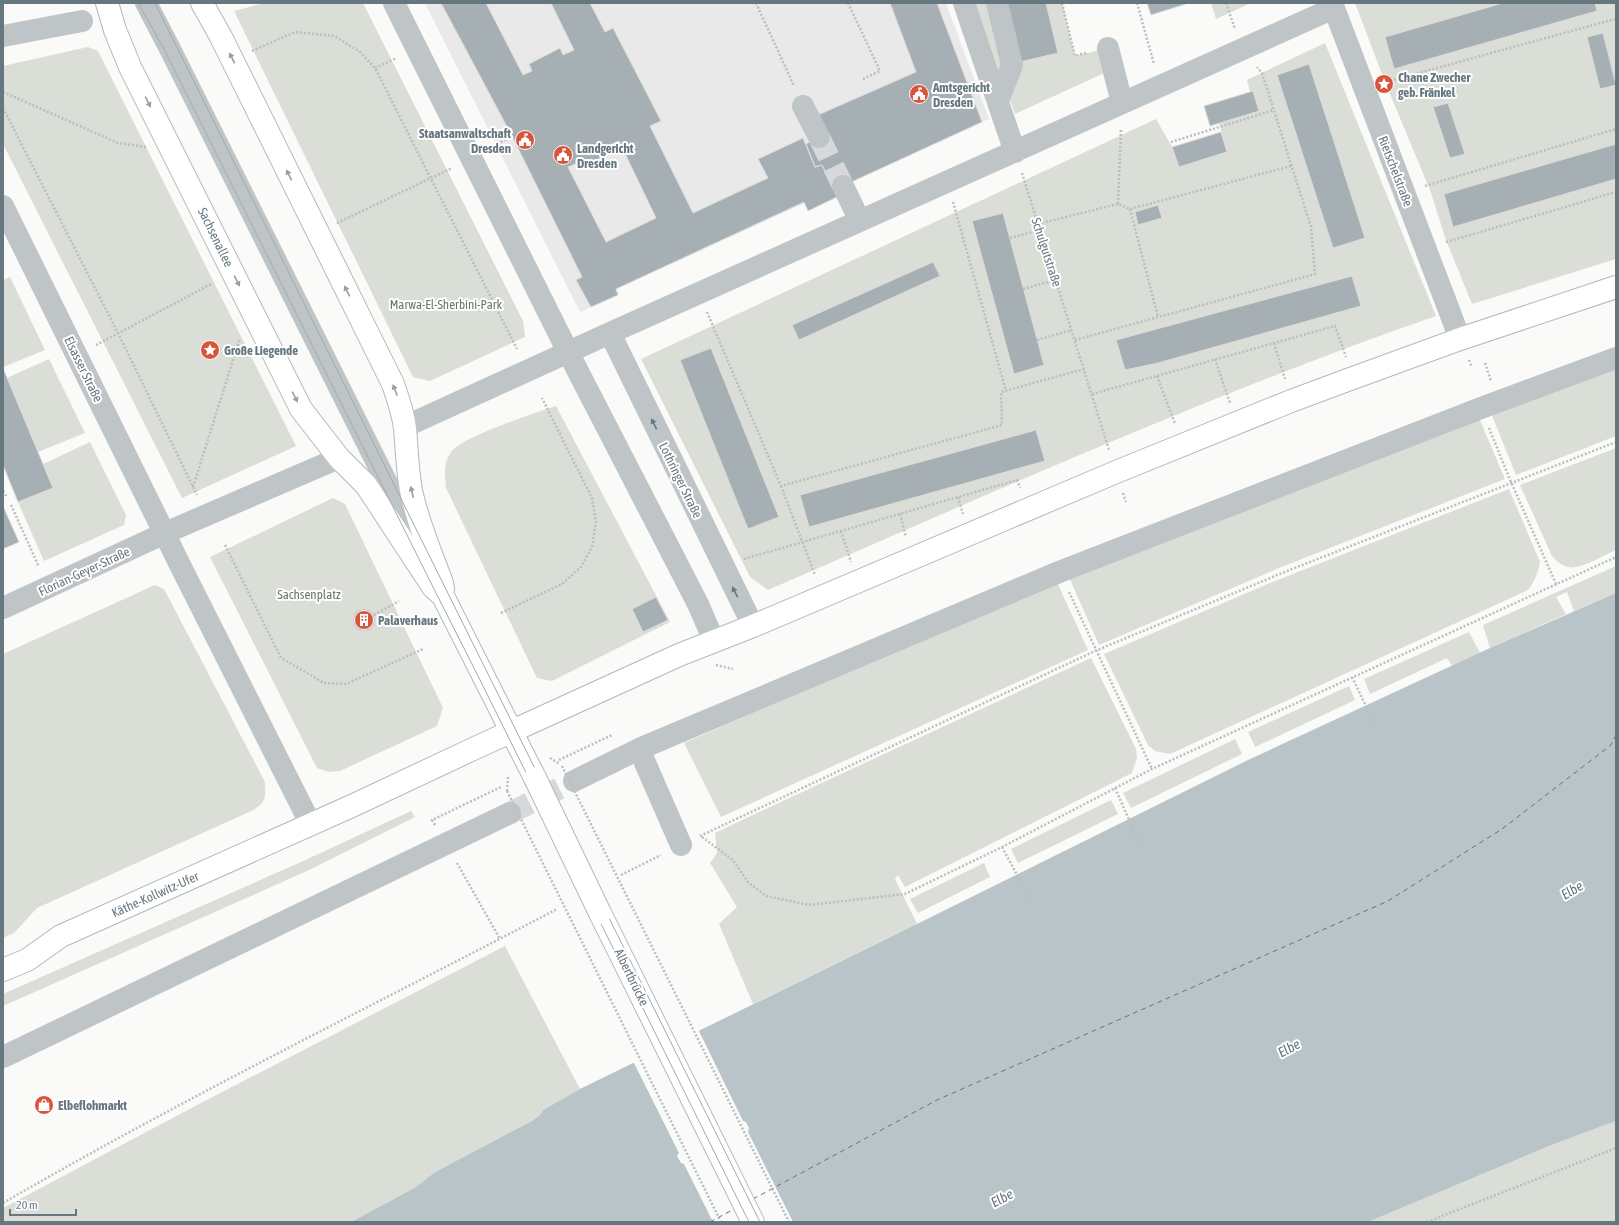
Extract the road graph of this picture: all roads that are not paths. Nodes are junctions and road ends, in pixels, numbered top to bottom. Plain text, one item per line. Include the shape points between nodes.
1 (146, 3) edge
2 (202, 3) edge
3 (394, 3) edge
4 (964, 3) edge
5 (997, 3) edge
6 (107, 5) edge
7 (1333, 6) edge
8 (82, 21) dead end
9 (3, 36) edge
10 (1108, 48) road end
11 (998, 101) junction
12 (1122, 104) junction
13 (804, 106) road end
14 (819, 138) tunnel mouth
15 (1015, 152) junction
16 (843, 186) tunnel mouth
17 (3, 206) edge
18 (860, 221) junction
19 (1616, 287) edge
20 (610, 333) junction
21 (1460, 339) junction
22 (568, 352) junction
23 (1616, 358) edge
24 (404, 427) junction
25 (339, 458) junction
26 (165, 533) junction
27 (443, 596) junction
28 (3, 608) edge
29 (753, 626) junction
30 (714, 641) junction
31 (511, 732) junction
32 (639, 749) junction
33 (568, 773) tunnel mouth
34 (510, 813) tunnel mouth
35 (311, 825) junction
36 (681, 845) road end
37 (3, 970) edge
38 (3, 1057) edge
39 (753, 1222) edge

1 - 27 street
24 -> 2 main road via 393,384
3 - 22 street
4 - 11 street
5 - 11 street via 1012,65
6 -> 25 main road, Sachsenallee via 130,67 301,409
7 - 12 street
7 - 21 street, Rietschelstraße
8 - 9 street
10 - 12 street
11 - 15 street
12 - 15 street
13 - 14 street
15 - 18 street
16 - 18 street
17 - 26 street, Elsasser Straße
18 - 20 street
19 - 21 main road
20 - 22 street
29 -> 20 street, Lothringer Straße
21 - 29 main road via 1236,423
22 - 24 street
22 - 30 street via 698,604
23 - 32 street via 1060,572
27 -> 24 main road via 442,583 411,491
25 - 26 street
25 - 27 main road via 366,485 433,587
26 - 28 street, Florian-Geyer-Straße
26 - 35 street
27 - 31 main road
29 - 30 main road
30 - 31 main road
31 - 35 main road
31 - 39 main road, Albertbrücke, bridge
32 - 33 street
32 - 36 street
34 - 38 street
35 - 37 main road, Käthe-Kollwitz-Ufer via 61,936 27,960

